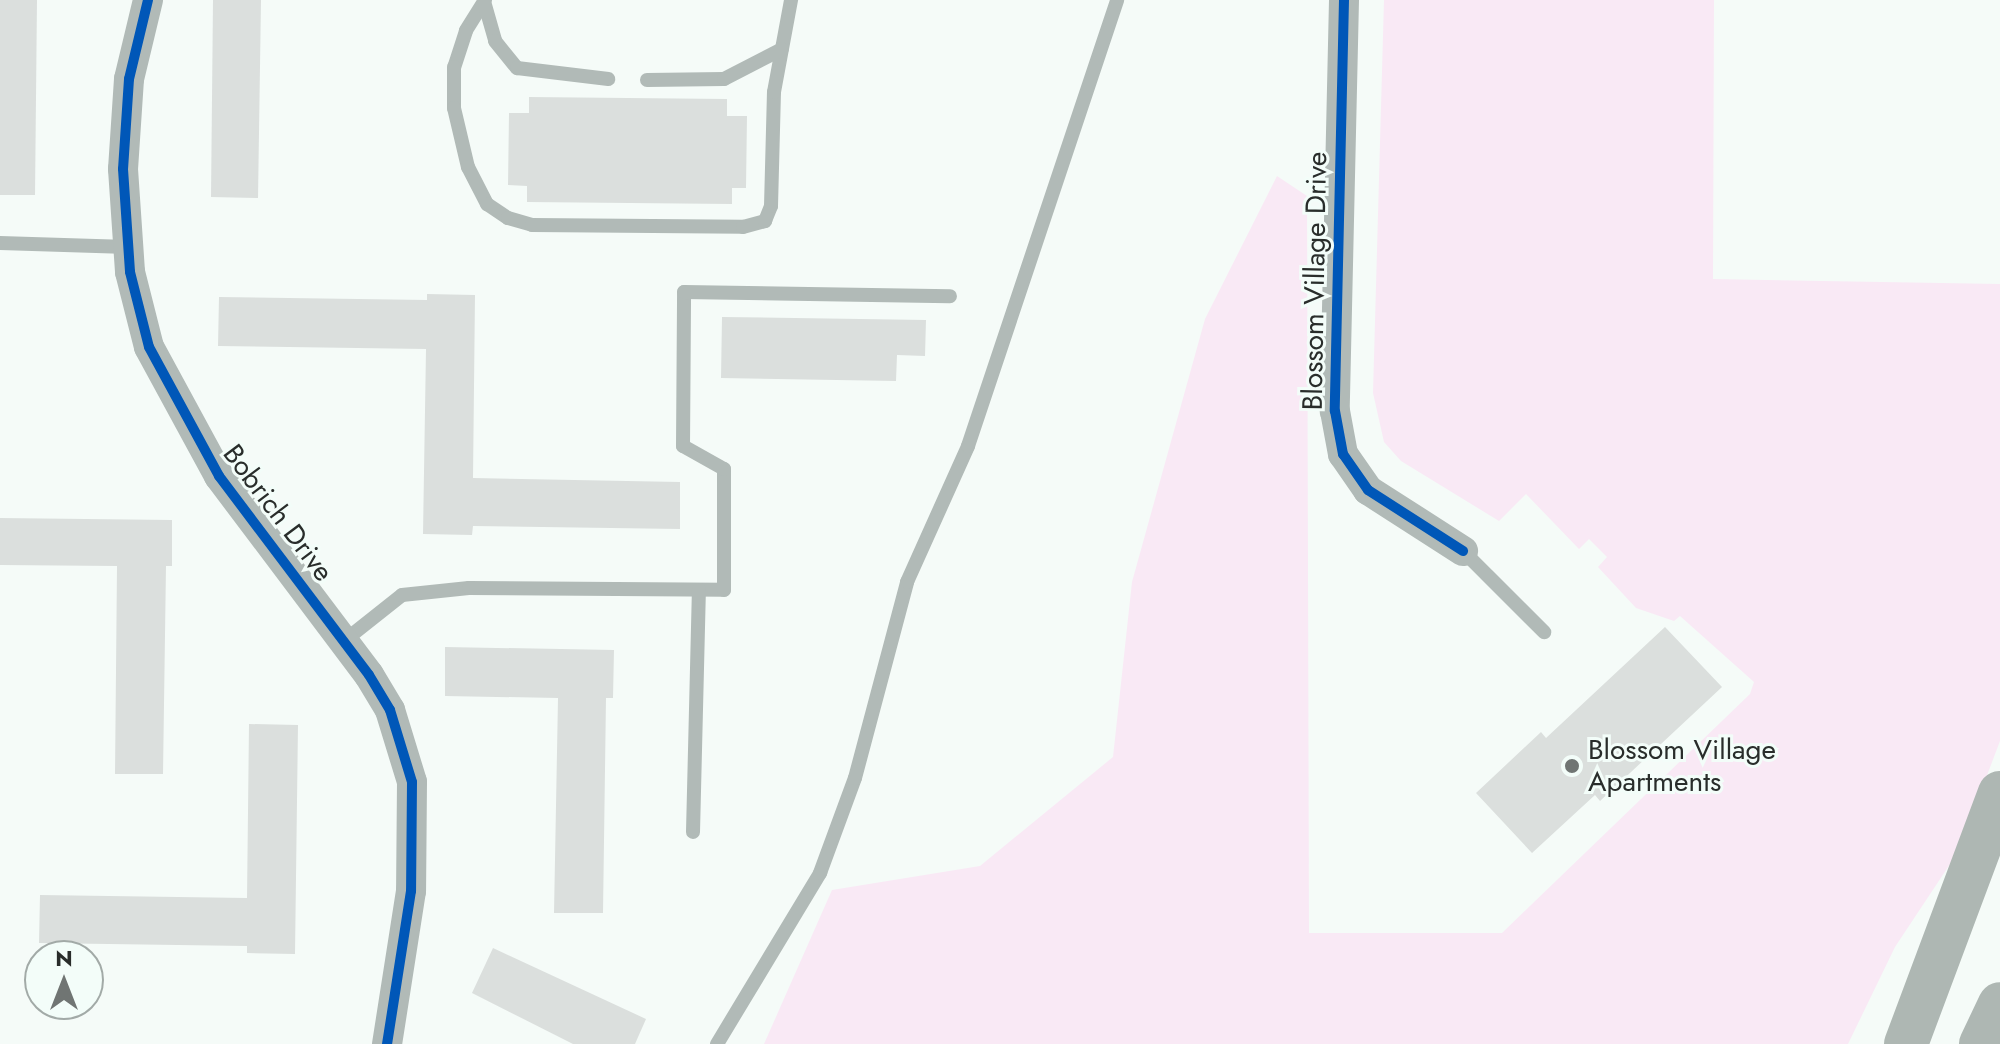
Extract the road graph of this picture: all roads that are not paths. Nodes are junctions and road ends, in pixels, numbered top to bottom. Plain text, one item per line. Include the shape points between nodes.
1 (148, 0) edge
2 (791, 0) edge
3 (1117, 0) edge
4 (1344, 0) edge
5 (485, 3) edge
6 (782, 49) junction
7 (608, 79) dead end
8 (647, 80) dead end
9 (0, 243) edge
10 (128, 247) junction
11 (950, 296) dead end
12 (1463, 551) joint
13 (699, 590) junction
14 (1544, 632) dead end
15 (344, 641) junction
16 (2000, 793) edge
17 (693, 832) dead end
18 (2000, 1004) edge
19 (387, 1044) edge
20 (717, 1044) edge
21 (1906, 1044) edge
22 (1981, 1044) edge

1 - 10 street, Bobrich Drive via 129,79 123,169
2 - 6 lane
3 - 20 lane via 968,446 907,582 855,778 820,873
4 - 12 street, Blossom Village Drive via 1335,411 1343,454 1368,490
5 - 6 lane via 466,31 454,67 454,108 468,167 487,204 532,225 743,227 765,221 771,206 774,92
5 - 7 lane via 495,41 517,68
6 - 8 lane via 724,79
9 - 10 lane
10 - 15 street, Bobrich Drive via 149,347 198,445
11 - 13 lane via 684,292 683,446 724,469 724,590
12 - 14 lane
13 - 15 lane via 469,588 402,595
13 - 17 lane
15 - 19 street, Bobrich Drive via 390,710 404,747 415,809 411,891
16 - 21 highway
18 - 22 highway

